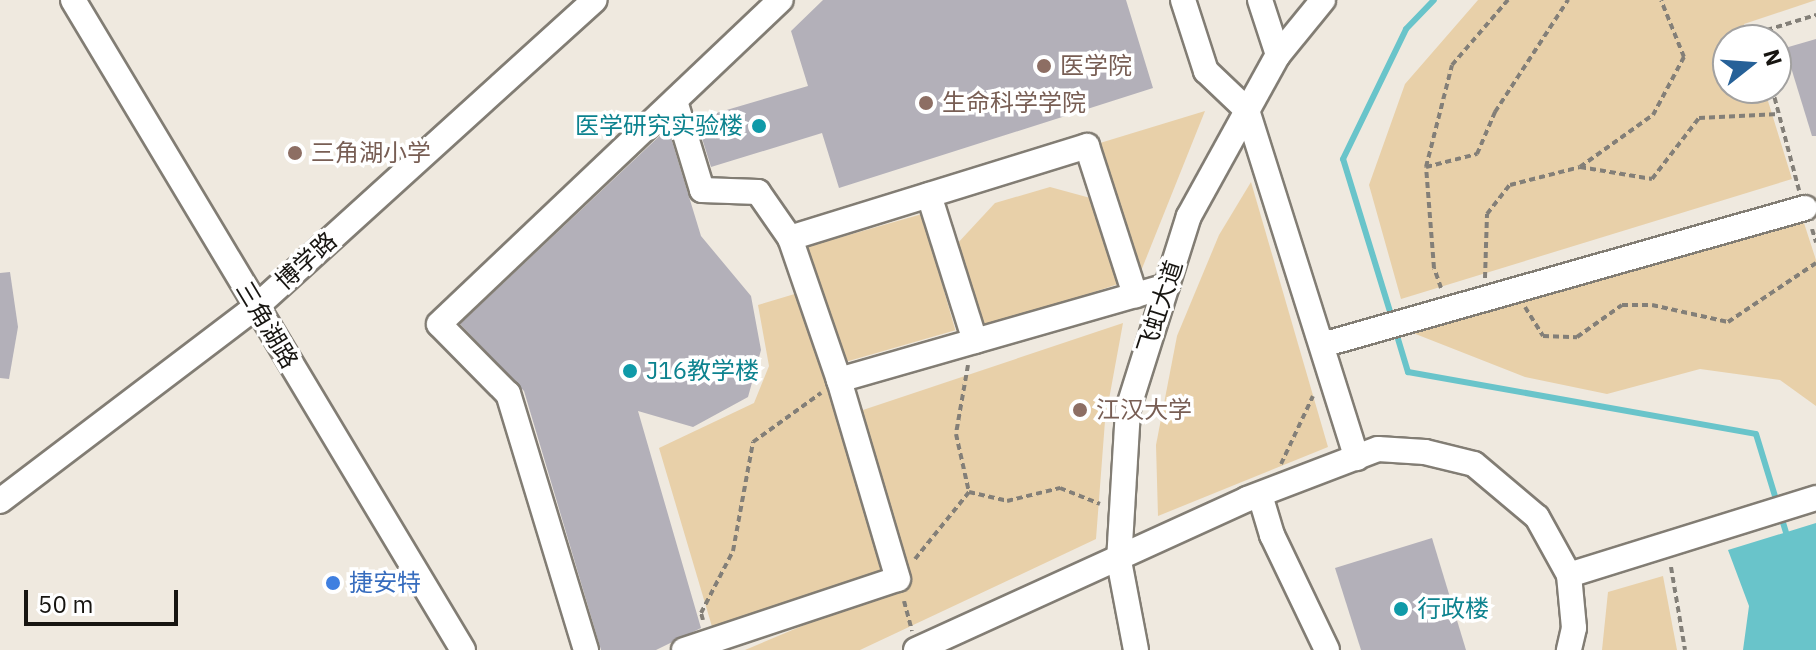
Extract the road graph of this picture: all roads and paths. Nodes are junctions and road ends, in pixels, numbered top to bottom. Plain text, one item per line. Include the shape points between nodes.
1 (73, 0) edge
2 (594, 0) edge
3 (781, 0) edge
4 (1183, 0) edge
5 (1260, 0) edge
6 (1323, 0) edge
7 (1508, 0) edge
8 (1568, 0) edge
9 (1661, 0) edge
10 (1816, 15) edge
11 (1786, 24) edge
12 (1278, 55) junction
13 (675, 101) junction
14 (1776, 104) edge
15 (1247, 110) junction
16 (1779, 114) junction
17 (1426, 167) junction
18 (1580, 167) junction
19 (929, 195) junction
20 (1805, 208) joint
21 (790, 238) junction
22 (1816, 263) edge
23 (1167, 286) junction
24 (1520, 288) junction
25 (1135, 295) junction
26 (1487, 298) junction
27 (256, 307) junction
28 (1448, 309) junction
29 (975, 341) junction
30 (1325, 355) junction
31 (839, 380) junction
32 (1357, 458) junction
33 (969, 492) junction
34 (1263, 493) junction
35 (1816, 498) edge
36 (0, 501) edge
37 (1122, 504) junction
38 (1666, 545) junction
39 (1119, 561) junction
40 (1569, 575) junction
41 (898, 579) junction
42 (709, 642) junction
43 (463, 650) edge
44 (586, 650) edge
45 (684, 650) edge
46 (917, 650) edge
47 (1136, 650) edge
48 (1327, 650) edge
49 (1569, 650) edge
50 (1685, 650) edge

1 - 27 street, 三角湖路
2 - 27 street, 博学路
3 - 13 street
4 - 15 street via 1206,71
5 - 12 street
6 - 12 street, 飞虹大道
7 - 17 path via 1452,65
8 - 17 path via 1495,112 1477,154
9 - 18 path via 1684,57 1653,115
10 - 11 path
12 - 15 street, 飞虹大道
13 - 21 street via 702,190 758,192
13 - 44 street via 439,324 508,394
14 - 16 path
15 - 23 street, 飞虹大道 via 1189,216
15 - 30 street
16 - 18 path via 1699,118 1652,179
16 - 20 path
17 - 28 path via 1434,268
18 - 26 path via 1510,185 1487,214
19 - 21 street
19 - 25 street via 1087,146
19 - 29 street
20 - 24 street
21 - 31 street
22 - 24 path via 1728,322 1652,305 1622,305 1577,337 1543,336 1527,314
23 - 25 street
23 - 37 street, 飞虹大道 via 1128,409
24 - 26 street
25 - 29 street
26 - 28 street
27 - 36 street, 博学路
27 - 43 street, 三角湖路
28 - 30 street
29 - 31 street
29 - 33 path via 956,434
30 - 32 street
30 - 34 path
31 - 41 street
31 - 42 path via 753,442 733,551 701,613
32 - 34 street
32 - 40 street via 1378,449 1425,452 1474,464 1537,517
33 - 37 path via 1007,501 1060,488 1095,504
33 - 41 path
34 - 39 street
34 - 48 street via 1272,535
35 - 38 street
37 - 39 street, 飞虹大道
38 - 40 street
38 - 50 path
39 - 46 street
39 - 47 street, 飞虹大道
40 - 49 street via 1574,628
41 - 42 street
41 - 46 path
42 - 45 street

